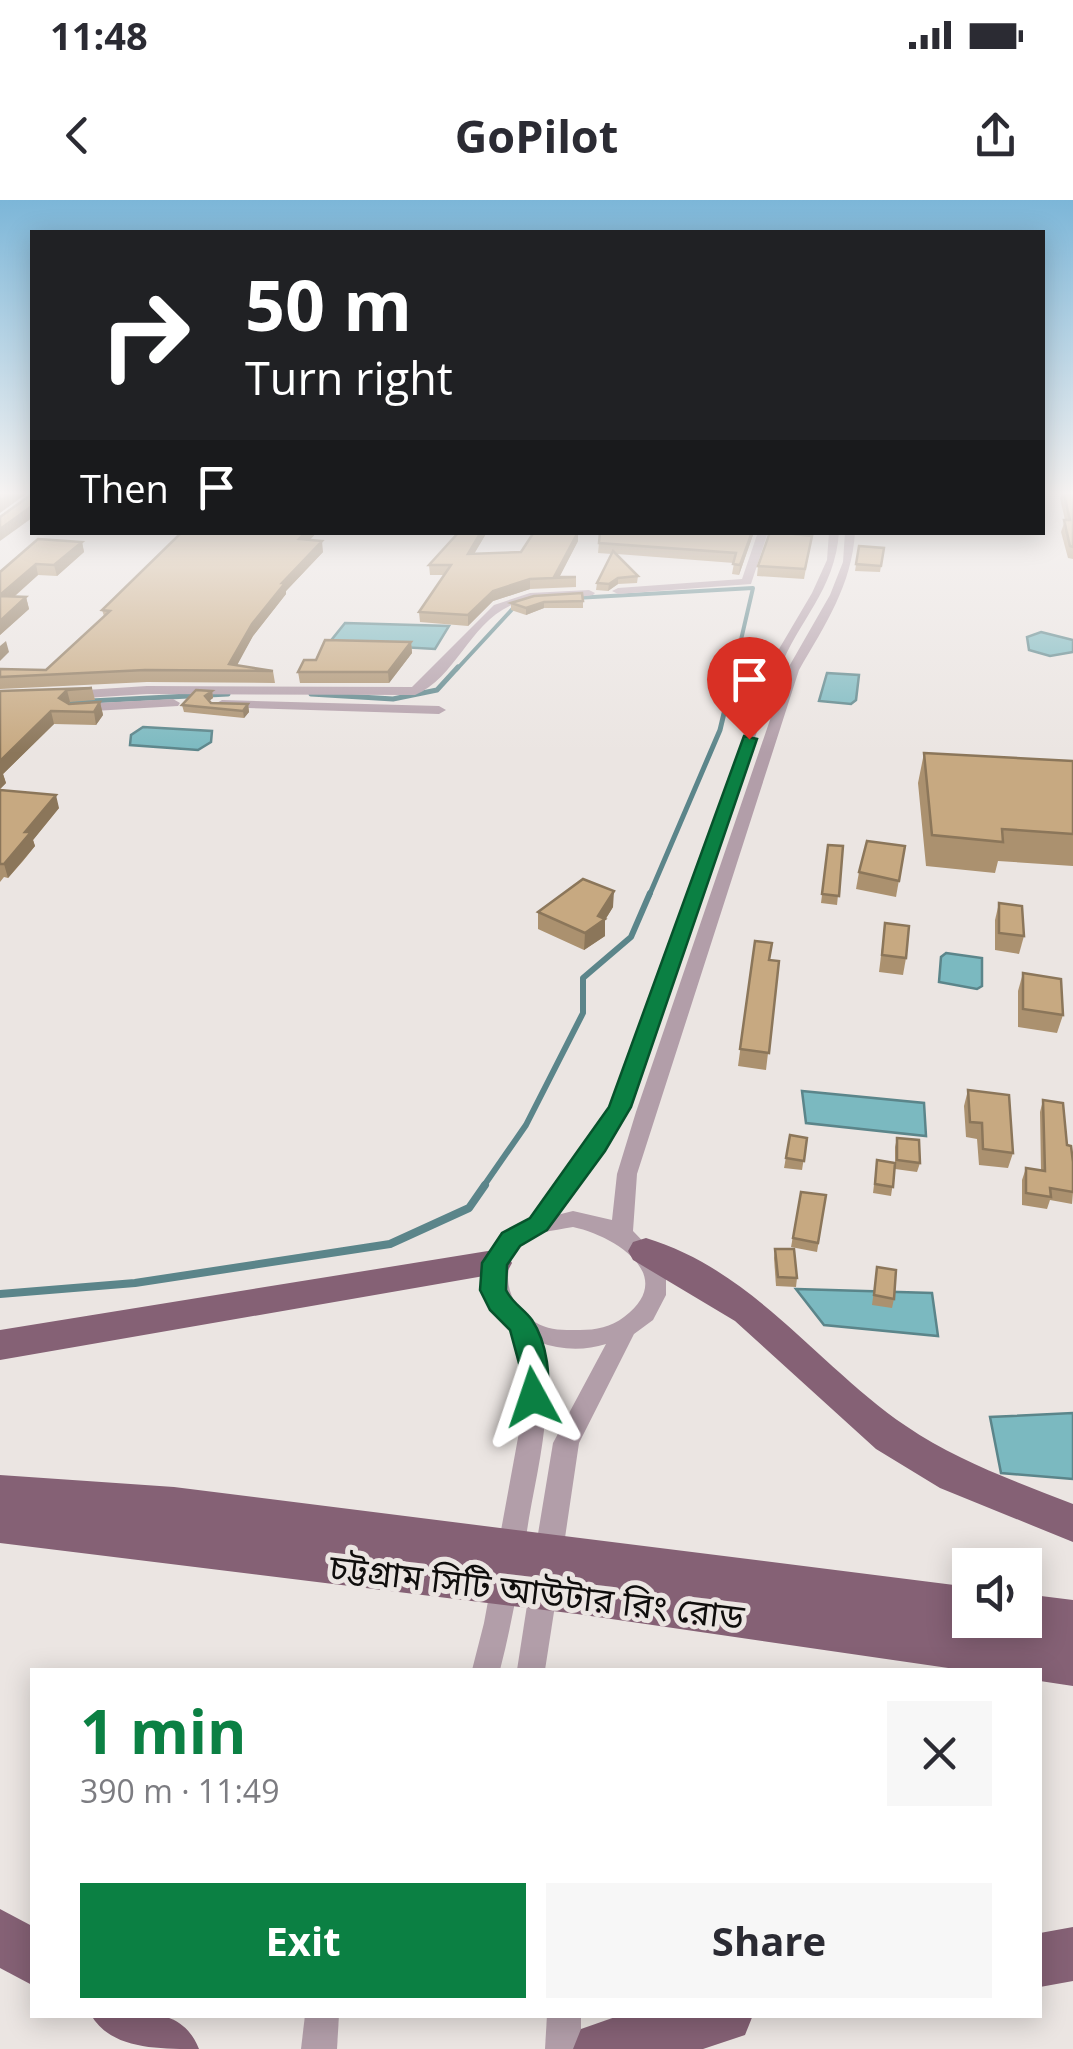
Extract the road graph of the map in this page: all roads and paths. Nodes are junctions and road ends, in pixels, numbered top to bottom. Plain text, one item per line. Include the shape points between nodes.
1 (748, 580) edge
2 (823, 580) edge
3 (842, 580) edge
4 (618, 591) dead end
5 (589, 593) dead end
6 (54, 695) edge
7 (65, 709) edge
8 (439, 710) dead end
9 (539, 1224) junction
10 (634, 1241) junction
11 (494, 1263) junction
12 (522, 1326) junction
13 (627, 1326) junction
14 (0, 1345) edge
15 (0, 1494) edge
16 (1073, 1523) edge
17 (0, 1524) edge
18 (436, 1557) junction
19 (582, 1576) junction
20 (952, 1607) edge
21 (1042, 1617) edge
22 (1073, 1621) edge
23 (1073, 1664) edge
24 (487, 1668) edge
25 (531, 1668) edge
26 (0, 1936) edge
27 (1073, 1954) edge
28 (30, 1957) edge
29 (1042, 1960) edge
30 (124, 2018) edge
31 (322, 2018) edge
32 (564, 2018) edge
33 (714, 2018) edge
34 (170, 2049) edge
35 (319, 2049) edge
36 (563, 2049) edge
37 (601, 2049) edge

1 - 4 street
2 - 9 street via 775,666 620,1107
3 - 10 street via 793,670 646,1112 628,1174
5 - 6 street via 498,606 434,680 416,691
7 - 8 street via 160,702
9 - 10 street via 590,1220
9 - 11 street via 511,1240
10 - 13 street via 656,1277 640,1316
10 - 16 main road via 748,1311 890,1437 955,1476
11 - 12 street via 493,1290
11 - 14 main road
12 - 13 street via 575,1340
12 - 24 street via 534,1367 532,1427
13 - 25 street via 566,1443
15 - 18 main road via 174,1504
17 - 18 main road, চট্টগ্রাম সিটি আউটার রিং রোড
18 - 19 main road, চট্টগ্রাম সিটি আউটার রিং রোড
19 - 20 main road
19 - 23 main road, চট্টগ্রাম সিটি আউটার রিং রোড
21 - 22 main road
26 - 28 main road
27 - 29 main road
30 - 34 main road
31 - 35 street
32 - 36 street
33 - 37 main road

